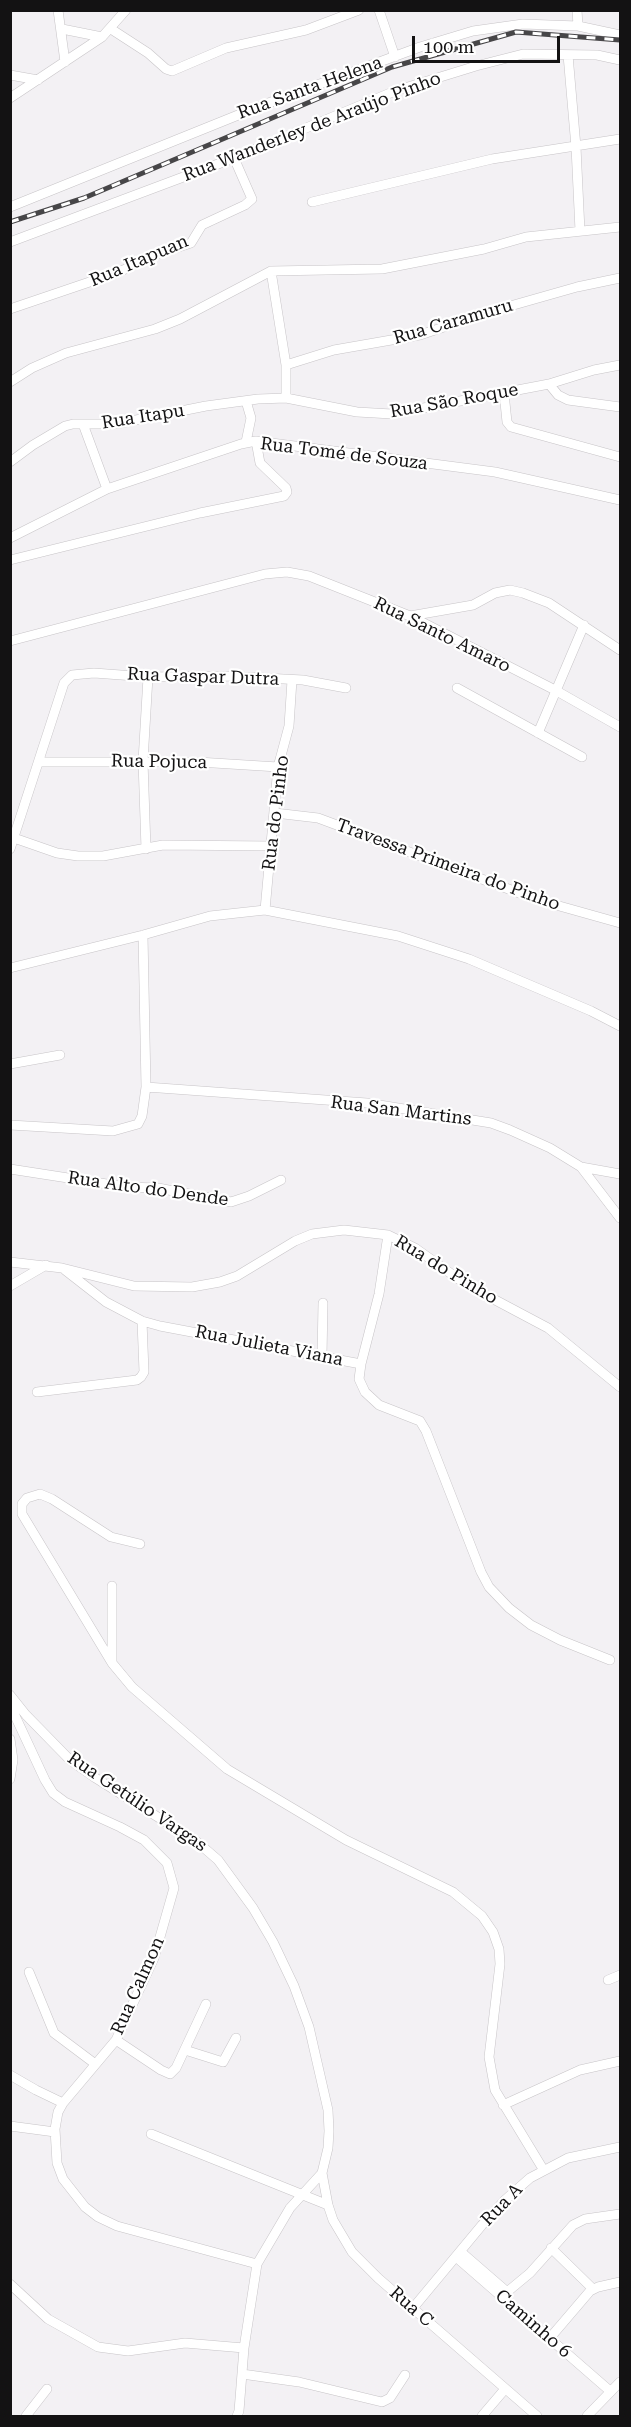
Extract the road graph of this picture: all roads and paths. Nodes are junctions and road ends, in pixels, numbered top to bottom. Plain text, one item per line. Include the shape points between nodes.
1 (58, 10) edge
2 (126, 10) edge
3 (359, 10) edge
4 (379, 10) edge
5 (577, 10) edge
6 (578, 26) junction
7 (62, 29) junction
8 (111, 29) junction
9 (621, 35) edge
10 (102, 37) junction
11 (568, 55) junction
12 (395, 57) junction
13 (621, 60) edge
14 (65, 62) junction
15 (10, 75) edge
16 (38, 80) junction
17 (10, 99) edge
18 (621, 139) edge
19 (576, 147) junction
20 (234, 158) junction
21 (312, 202) dead end
22 (10, 207) edge
23 (621, 227) edge
24 (580, 231) junction
25 (10, 242) edge
26 (271, 271) junction
27 (621, 278) edge
28 (10, 309) edge
29 (286, 365) junction
30 (621, 365) edge
31 (10, 382) edge
32 (549, 384) junction
33 (504, 393) junction
34 (286, 399) junction
35 (246, 401) junction
36 (621, 407) edge
37 (83, 424) junction
38 (251, 442) junction
39 (621, 457) edge
40 (10, 462) edge
41 (107, 489) junction
42 (621, 500) edge
43 (10, 538) edge
44 (10, 560) edge
45 (410, 616) junction
46 (584, 625) junction
47 (10, 641) edge
48 (621, 650) edge
49 (148, 677) junction
50 (292, 680) junction
51 (346, 688) dead end
52 (457, 688) dead end
53 (555, 690) junction
54 (621, 727) edge
55 (538, 733) junction
56 (582, 757) dead end
57 (143, 761) junction
58 (39, 762) junction
59 (278, 767) junction
60 (275, 813) junction
61 (14, 838) junction
62 (272, 846) junction
63 (10, 849) edge
64 (146, 849) junction
65 (265, 910) junction
66 (621, 923) edge
67 (143, 935) junction
68 (10, 968) edge
69 (621, 1026) edge
70 (60, 1055) dead end
71 (10, 1064) edge
72 (146, 1087) junction
73 (10, 1125) edge
74 (581, 1167) junction
75 (10, 1169) edge
76 (621, 1174) edge
77 (280, 1180) dead end
78 (621, 1218) edge
79 (388, 1235) junction
80 (10, 1262) edge
81 (46, 1265) junction
82 (62, 1268) junction
83 (10, 1286) edge
84 (323, 1303) dead end
85 (142, 1321) junction
86 (322, 1356) junction
87 (362, 1364) junction
88 (621, 1387) edge
89 (37, 1392) dead end
90 (140, 1544) dead end
91 (112, 1586) dead end
92 (610, 1660) dead end
93 (112, 1664) junction
94 (10, 1695) edge
95 (10, 1705) edge
96 (10, 1738) edge
97 (10, 1779) edge
98 (29, 1972) dead end
99 (621, 1975) edge
100 (608, 1980) dead end
101 (206, 2004) dead end
102 (236, 2038) dead end
103 (116, 2040) junction
104 (185, 2050) junction
105 (621, 2061) edge
106 (94, 2063) junction
107 (10, 2074) edge
108 (63, 2103) junction
109 (503, 2104) junction
110 (10, 2126) edge
111 (55, 2133) junction
112 (151, 2134) dead end
113 (621, 2147) edge
114 (543, 2169) junction
115 (322, 2173) junction
116 (302, 2193) junction
117 (328, 2205) junction
118 (621, 2214) edge
119 (551, 2248) junction
120 (458, 2254) junction
121 (257, 2264) junction
122 (621, 2282) edge
123 (10, 2284) edge
124 (593, 2289) junction
125 (504, 2294) junction
126 (413, 2308) junction
127 (549, 2339) junction
128 (244, 2348) junction
129 (242, 2374) junction
130 (405, 2375) dead end
131 (621, 2382) edge
132 (47, 2389) dead end
133 (505, 2389) junction
134 (610, 2391) junction
135 (27, 2416) edge
136 (237, 2416) edge
137 (482, 2416) edge
138 (537, 2416) edge
139 (587, 2416) edge

1 - 7 street
2 - 8 street
3 - 8 street via 306,30 226,48 169,71
4 - 12 street
5 - 6 street
6 - 9 street, Rua Santa Helena
6 - 12 street, Rua Santa Helena via 497,27
7 - 10 street
7 - 14 street
8 - 10 street
10 - 14 street
11 - 13 street, Rua Wanderley de Araújo Pinho
11 - 19 street
11 - 20 street, Rua Wanderley de Araújo Pinho via 523,54 476,66 395,91
12 - 22 street, Rua Santa Helena via 252,109
14 - 16 street
15 - 16 street
16 - 17 street
18 - 19 street
19 - 21 street via 492,159
19 - 24 street
20 - 25 street, Rua Wanderley de Araújo Pinho
20 - 28 street, Rua Itapuan via 249,197 253,198 202,225 191,243
23 - 24 street
24 - 26 street via 526,237 382,270
26 - 29 street
26 - 31 street via 180,319 66,353
27 - 29 street, Rua Caramuru via 577,287 420,334 334,350
29 - 34 street
30 - 32 street, Rua São Roque
32 - 33 street, Rua São Roque
32 - 36 street via 568,400
33 - 34 street, Rua São Roque via 392,414
33 - 39 street via 507,422 512,427
34 - 35 street, Rua Itapu
35 - 37 street, Rua Itapu via 116,424
35 - 38 street
37 - 40 street, Rua Itapu via 65,426
37 - 41 street
38 - 41 street, Rua Tomé de Souza
38 - 42 street, Rua Tomé de Souza via 495,472
38 - 44 street via 260,463 286,488 284,496
41 - 43 street, Rua Tomé de Souza
45 - 46 street via 473,604 510,590 549,603
45 - 47 street, Rua Santo Amaro via 309,576 277,572
45 - 53 street, Rua Santo Amaro
46 - 48 street
46 - 53 street
49 - 50 street, Rua Gaspar Dutra
49 - 57 street
49 - 58 street, Rua Gaspar Dutra via 68,677
50 - 51 street, Rua Gaspar Dutra
50 - 59 street, Rua do Pinho via 290,726
52 - 55 street
53 - 54 street, Rua Santo Amaro
53 - 55 street
55 - 56 street
57 - 58 street, Rua Pojuca
57 - 59 street, Rua Pojuca
57 - 64 street
58 - 61 street
59 - 60 street, Rua do Pinho
60 - 62 street, Rua do Pinho
60 - 66 street, Travessa Primeira do Pinho via 318,818 538,900
61 - 63 street
61 - 64 street via 57,853 78,855 103,856
62 - 64 street via 173,845
62 - 65 street, Rua do Pinho
65 - 67 street via 210,916
65 - 69 street via 398,936 469,959
67 - 68 street
67 - 72 street
70 - 71 street
72 - 73 street via 138,1124 113,1131
72 - 74 street, Rua San Martins via 367,1103 472,1119 510,1130
74 - 76 street
74 - 78 street, Rua San Martins
75 - 77 street, Rua Alto do Dende via 126,1187 158,1188 231,1202
79 - 82 street, Rua do Pinho via 344,1230 312,1234 237,1276 192,1287 134,1286
79 - 87 street, Rua Julieta Viana
79 - 88 street, Rua do Pinho via 415,1248 467,1285 548,1328
80 - 81 street, Rua do Pinho
81 - 82 street, Rua do Pinho
81 - 83 street
82 - 85 street, Rua Julieta Viana via 106,1302
84 - 86 street
85 - 86 street, Rua Julieta Viana
85 - 89 street via 144,1372 137,1380
86 - 87 street, Rua Julieta Viana
87 - 92 street via 359,1379 365,1392 379,1405 420,1421 426,1431 489,1587 531,1625
90 - 93 street via 111,1537 40,1494 22,1504 22,1514
91 - 93 street
93 - 109 street via 132,1687 227,1769 346,1840 453,1892 482,1916 499,1949 489,2057 495,2091
94 - 115 street, Rua Getúlio Vargas via 70,1760 207,1850 253,1908 282,1962 309,2027 329,2120
95 - 103 street, Rua Calmon via 53,1793 144,1840 166,1863 172,1876 173,1897 154,1958
96 - 97 street
98 - 106 street via 54,2033
99 - 100 street
101 - 104 street
102 - 104 street via 223,2062
103 - 104 street via 166,2073 176,2068
103 - 106 street, Rua Calmon
105 - 109 street via 580,2070
106 - 108 street, Rua Calmon
107 - 108 street
108 - 111 street, Rua Calmon
109 - 114 street
110 - 111 street
111 - 121 street, Rua Calmon via 57,2163 63,2179 98,2217 117,2226
112 - 116 street
113 - 114 street, Rua A via 568,2158
114 - 120 street, Rua A via 505,2200
115 - 116 street
115 - 117 street, Rua C
116 - 117 street
116 - 121 street via 273,2232
117 - 126 street, Rua C via 352,2252
118 - 119 street via 580,2221
119 - 124 street
119 - 125 street via 530,2273
120 - 125 street, Caminho 6
120 - 126 street, Rua A
121 - 128 street
122 - 124 street
123 - 128 street via 48,2319 98,2347 128,2352 185,2343
124 - 127 street
125 - 127 street, Caminho 6
126 - 133 street, Rua C
127 - 134 street, Caminho 6
128 - 129 street
129 - 130 street via 299,2382 382,2402 390,2398
129 - 136 street
131 - 134 street
132 - 135 street
133 - 137 street
133 - 138 street, Rua C
134 - 139 street

